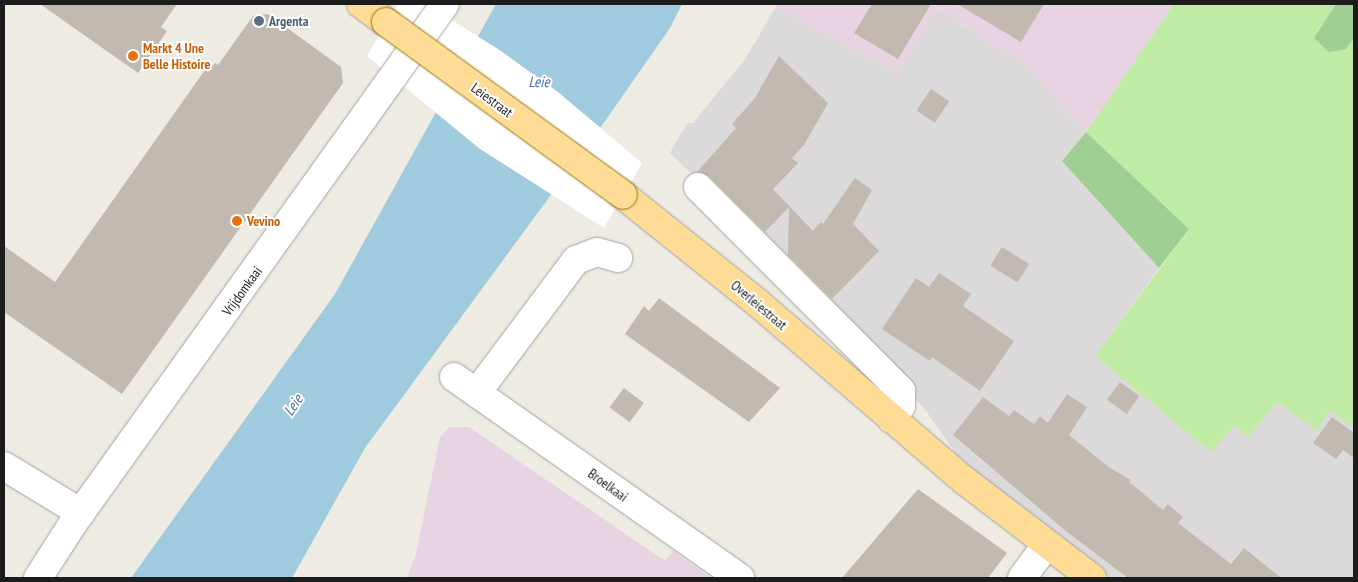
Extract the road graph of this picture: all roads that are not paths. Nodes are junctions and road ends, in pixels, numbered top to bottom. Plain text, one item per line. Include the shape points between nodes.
1 (361, 4) edge
2 (445, 4) edge
3 (698, 187) dead end
4 (623, 195) joint
5 (618, 258) dead end
6 (454, 377) dead end
7 (478, 391) junction
8 (891, 418) junction
9 (4, 466) edge
10 (81, 513) junction
11 (1047, 544) junction
12 (38, 578) edge
13 (740, 578) edge
14 (1022, 578) edge
15 (1092, 578) edge

1 - 4 main road, Leiestraat, bridge
2 - 10 street, Vrijdomkaai
3 - 8 street via 901,392 901,406
4 - 8 main road, Overleiestraat via 760,304
5 - 7 street via 597,252 576,260
6 - 7 street, Broelkaai
7 - 13 street, Broelkaai
8 - 11 main road, Overleiestraat
9 - 10 street
10 - 12 street, Vrijdomkaai
11 - 14 street
11 - 15 main road, Overleiestraat

